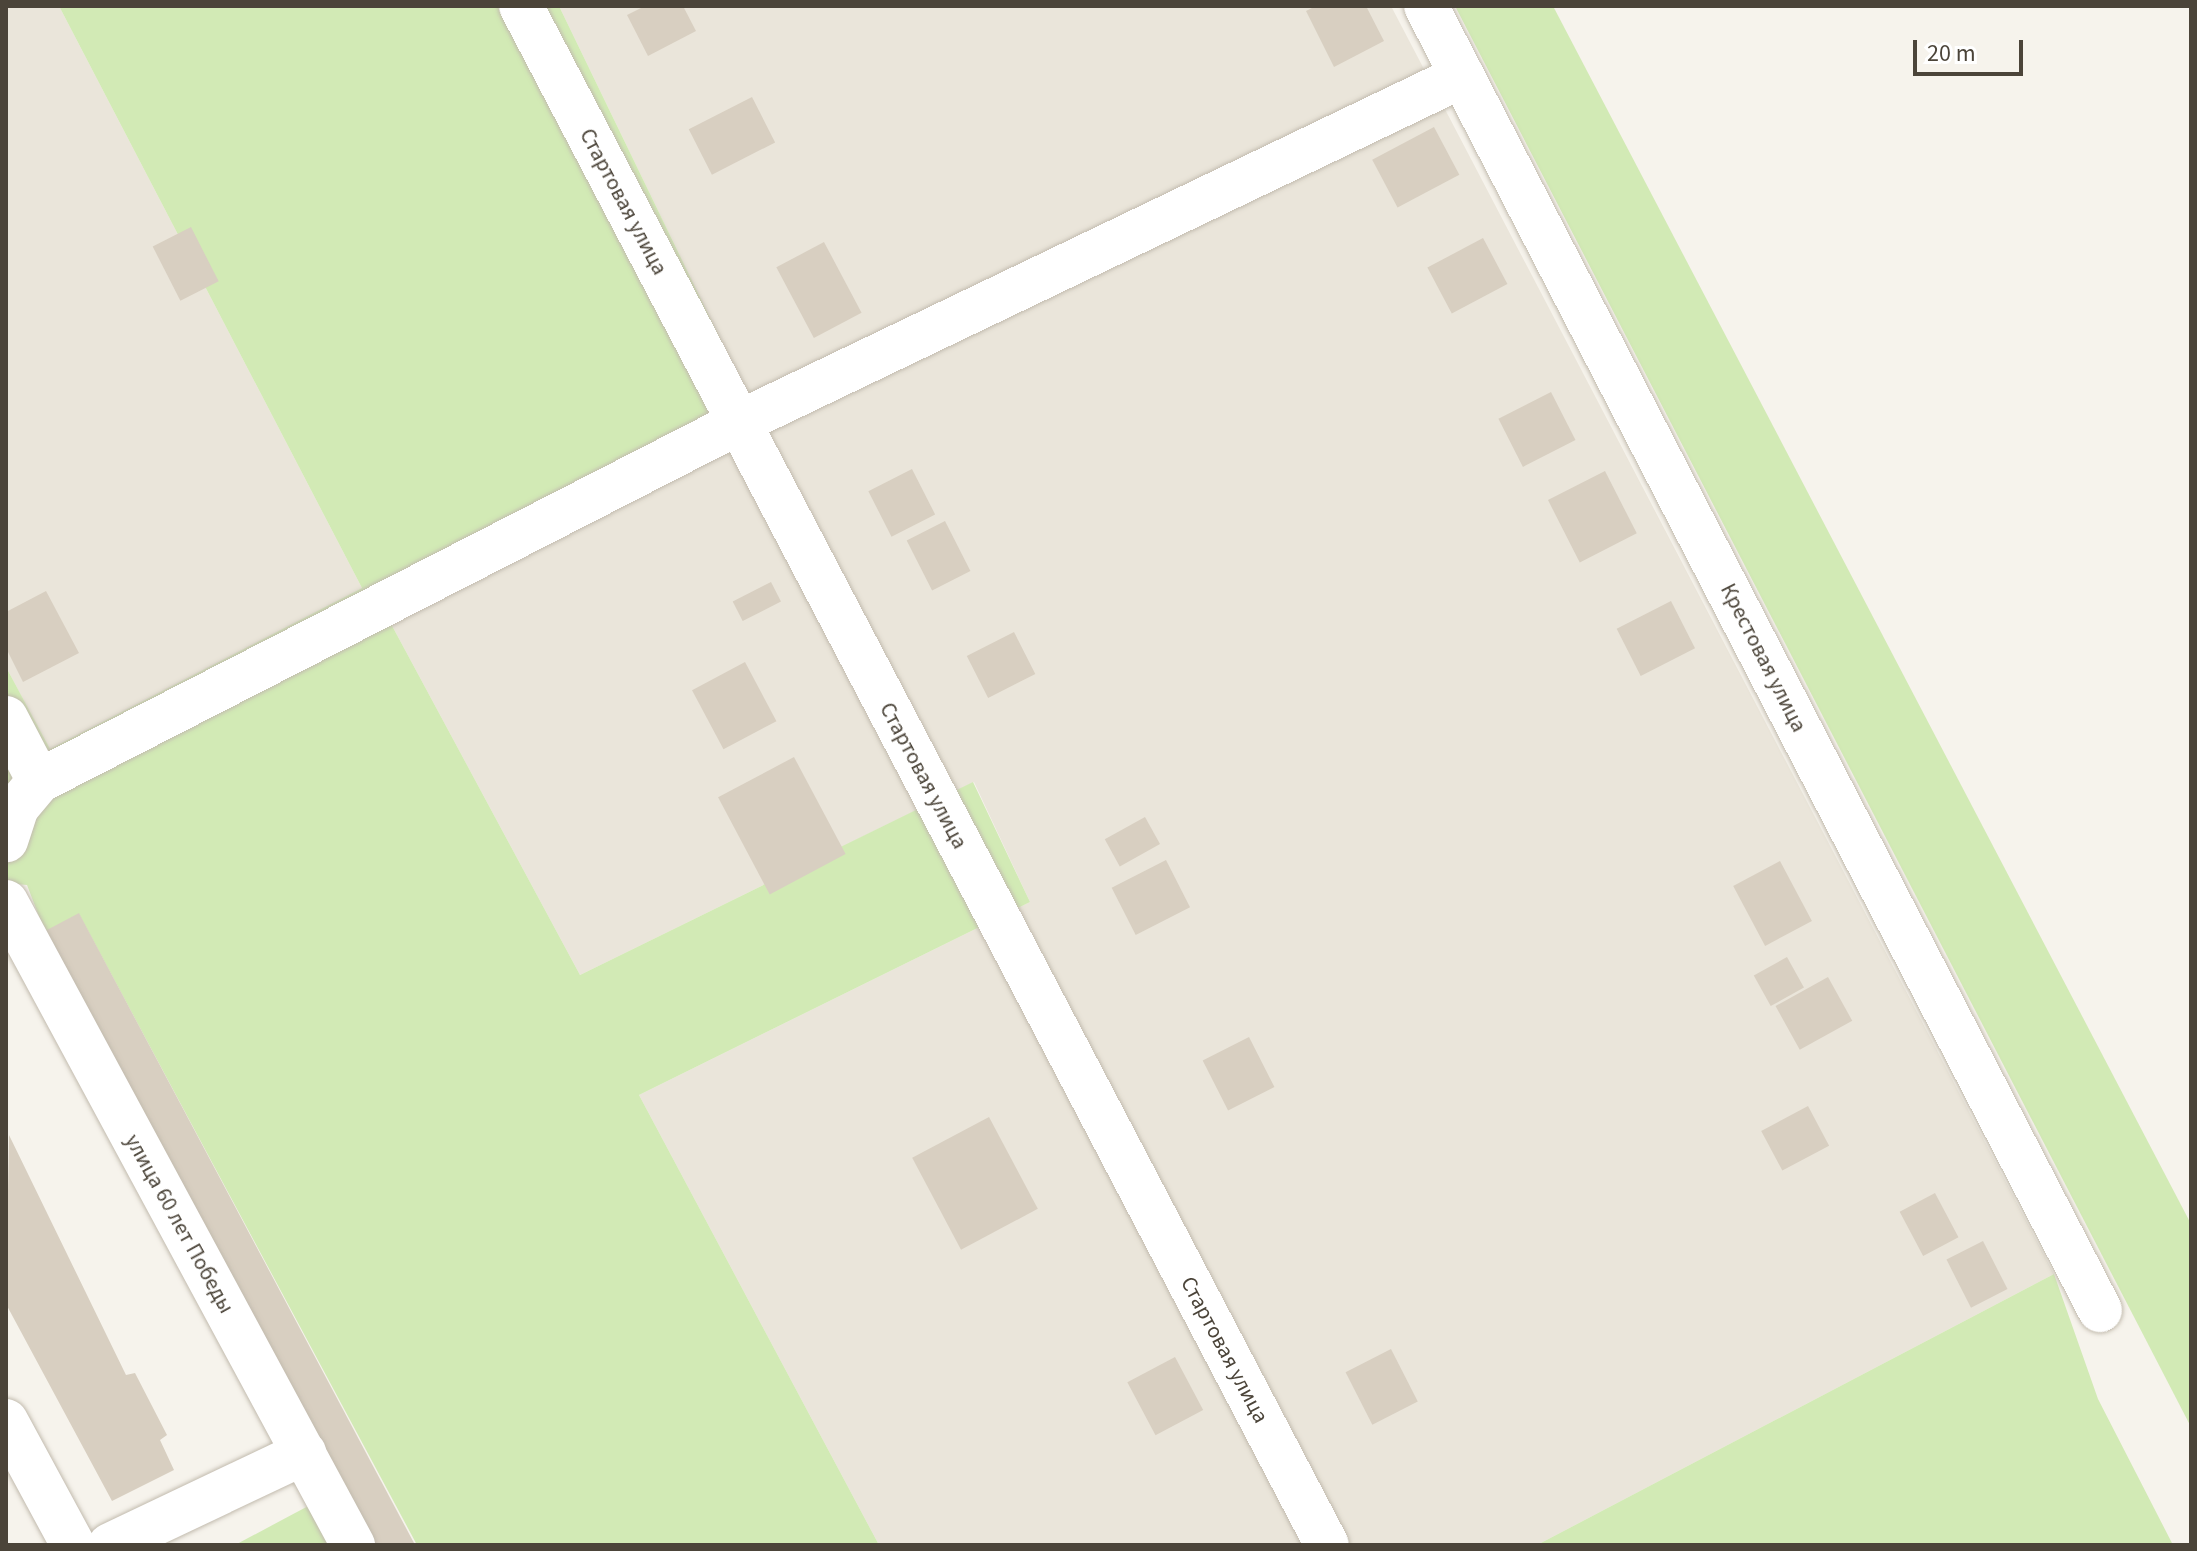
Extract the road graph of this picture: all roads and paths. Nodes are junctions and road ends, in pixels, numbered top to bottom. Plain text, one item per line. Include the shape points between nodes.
1 (521, 6) edge
2 (1426, 6) edge
3 (1462, 76) junction
4 (738, 423) junction
5 (6, 718) edge
6 (39, 781) junction
7 (6, 840) edge
8 (6, 902) edge
9 (2100, 1310) dead end
10 (6, 1421) edge
11 (304, 1453) junction
12 (73, 1545) edge
13 (110, 1545) edge
14 (353, 1545) edge
15 (1327, 1545) edge

1 - 4 street, Стартовая улица
2 - 3 street, Крестовая улица
3 - 4 street
3 - 9 street, Крестовая улица
4 - 6 street
4 - 15 street, Стартовая улица
5 - 6 street
6 - 7 street via 17,807
8 - 11 street, улица 60 лет Победы
10 - 12 street
11 - 13 street
11 - 14 street, улица 60 лет Победы

